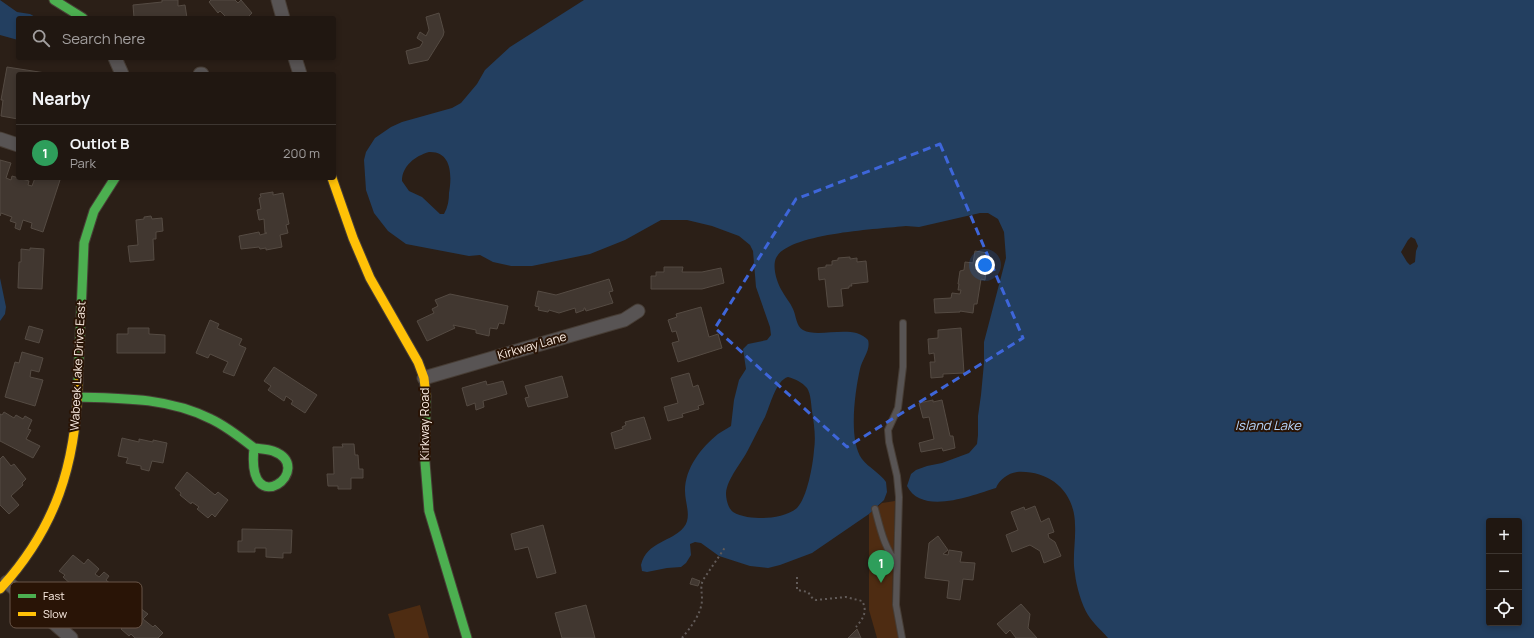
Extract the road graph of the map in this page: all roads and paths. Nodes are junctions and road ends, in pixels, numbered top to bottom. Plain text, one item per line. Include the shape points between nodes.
1 (54, 0) edge
2 (278, 0) edge
3 (80, 16) edge
4 (282, 16) edge
5 (116, 60) edge
6 (296, 60) edge
7 (121, 72) edge
8 (299, 72) edge
9 (0, 139) edge
10 (16, 144) edge
11 (114, 180) edge
12 (333, 180) edge
13 (638, 311) dead end
14 (903, 323) dead end
15 (424, 378) junction
16 (78, 397) junction
17 (254, 448) junction
18 (875, 509) dead end
19 (726, 546) dead end
20 (897, 563) junction
21 (797, 577) dead end
22 (4, 586) edge
23 (856, 627) dead end
24 (58, 628) edge
25 (71, 638) edge
26 (467, 638) edge
27 (682, 638) edge
28 (902, 638) edge

1 - 3 street
2 - 4 street
5 - 7 street
6 - 8 street
9 - 10 street
11 - 16 street, Wabeek Lake Drive East via 94,212 84,244
12 - 15 street, Kirkway Road via 370,278 418,362
13 - 15 street, Kirkway Lane via 613,324
14 - 20 lane via 903,367 898,408 888,430 899,497
15 - 26 street, Kirkway Road via 427,401 426,480 429,511
16 - 17 street via 143,399 188,408 224,426
16 - 22 street, Wabeek Lake Drive East via 74,441 61,491 42,532
17 - 17 street via 253,468 256,479 268,486 284,481 288,467 281,456
18 - 20 lane via 883,538
19 - 27 path via 701,585 702,599 695,621
20 - 28 lane via 896,605
21 - 23 path via 797,590 808,592 813,599 846,597 862,601 866,610 863,620
24 - 25 street

